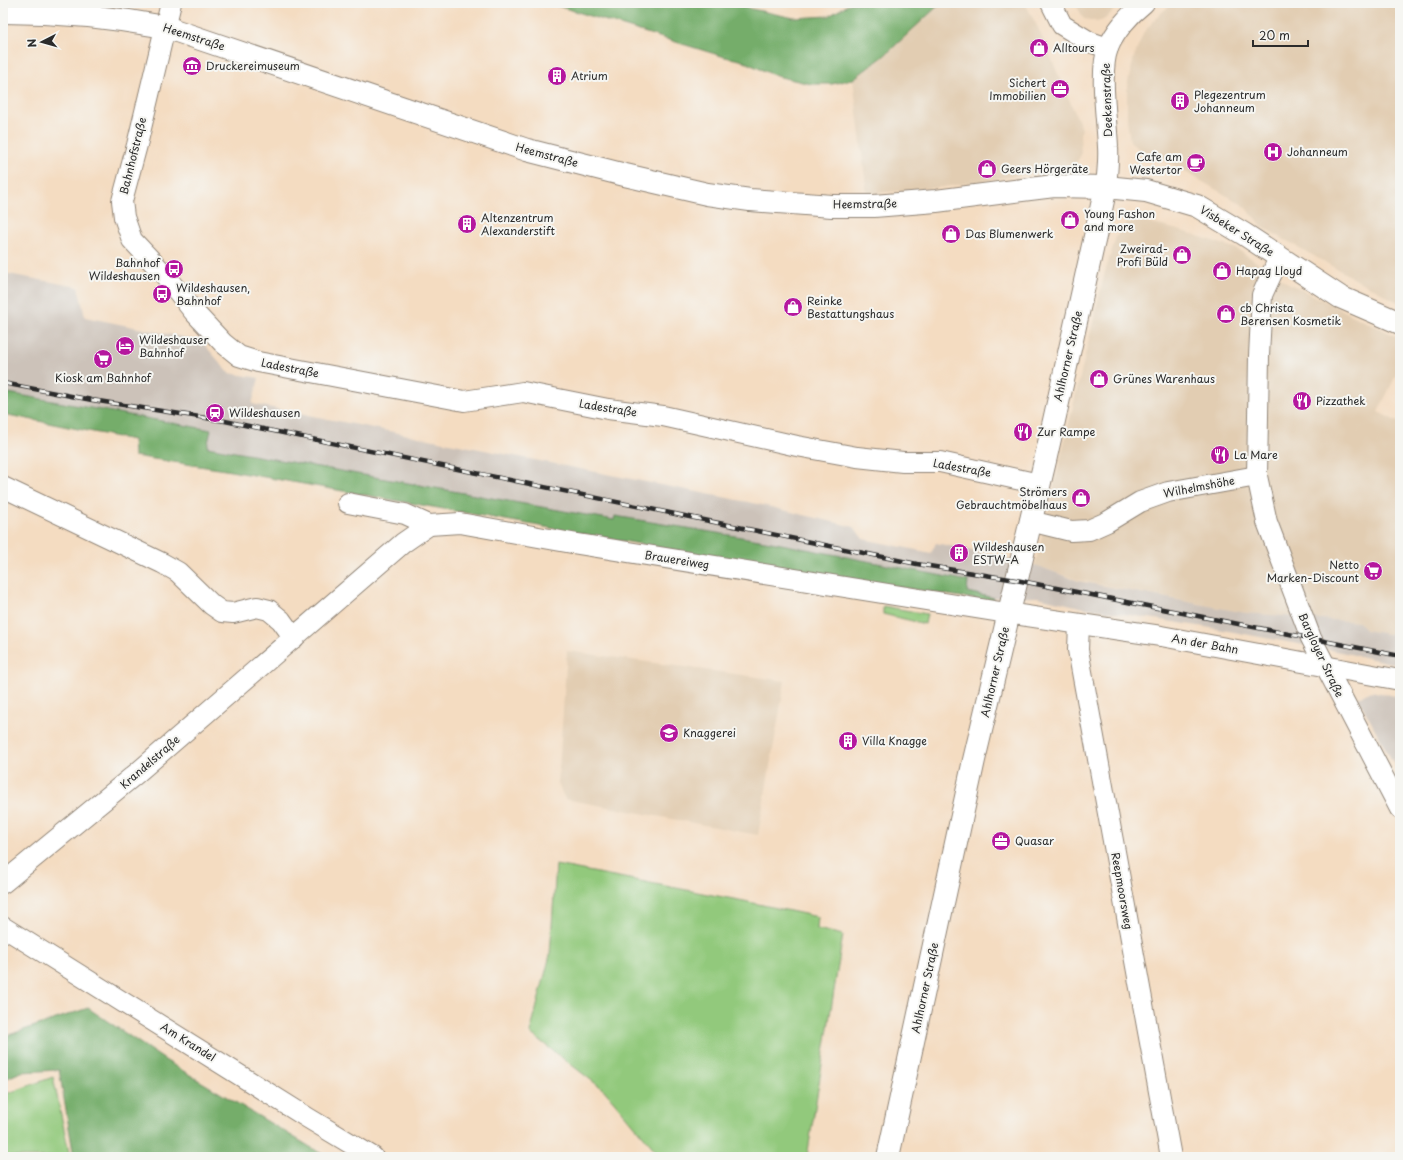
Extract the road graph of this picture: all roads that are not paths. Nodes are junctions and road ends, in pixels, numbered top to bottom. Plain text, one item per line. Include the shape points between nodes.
1 (171, 3) edge
2 (1051, 3) edge
3 (1144, 3) edge
4 (3, 12) edge
5 (165, 27) junction
6 (1108, 48) junction
7 (1106, 187) junction
8 (1279, 258) junction
9 (194, 312) joint
10 (1400, 323) edge
11 (1257, 476) junction
12 (1039, 484) junction
13 (3, 487) edge
14 (348, 503) dead end
15 (1030, 521) junction
16 (429, 525) junction
17 (1009, 613) junction
18 (1079, 624) junction
19 (294, 638) junction
20 (1324, 666) junction
21 (1400, 680) edge
22 (1400, 809) edge
23 (3, 883) edge
24 (3, 927) edge
25 (373, 1157) edge
26 (888, 1157) edge
27 (1171, 1157) edge

1 - 5 street, Bahnhofstraße
2 - 6 street via 1062,25 1090,42
3 - 6 street, Deekenstraße via 1125,21
4 - 5 street, Heemstraße via 81,14
5 - 7 street, Heemstraße via 507,144 707,194 832,206 874,206 1054,186
5 - 9 street, Bahnhofstraße via 122,201 124,217 132,240
6 - 7 street, Deekenstraße via 1103,67 1108,149
7 - 8 street, Visbeker Straße via 1146,191 1197,206
7 - 12 street, Ahlhorner Straße
8 - 10 street, Visbeker Straße via 1340,297
8 - 11 street, Bargloyer Straße via 1262,295
9 - 12 street, Ladestraße via 239,356 258,362 464,401 523,392 608,409 664,416 857,457 903,462 940,462
11 - 15 street, Wilhelmshöhe via 1168,492 1140,502 1089,530 1072,531
11 - 20 street, Bargloyer Straße via 1267,522
12 - 15 street, Ahlhorner Straße
13 - 19 street via 178,572 222,612 233,613 257,607 269,610 281,620
14 - 16 street, Brauereiweg via 405,514
15 - 17 street, Ahlhorner Straße
16 - 17 street, Brauereiweg via 460,523
16 - 19 street, Krandelstraße via 403,543
17 - 18 street, An der Bahn
17 - 26 street, Ahlhorner Straße via 974,760
18 - 20 street, An der Bahn via 1161,636
18 - 27 street, Reepmoorsweg via 1078,650
19 - 23 street, Krandelstraße via 119,788
20 - 21 street, An der Bahn
20 - 22 street, Bargloyer Straße
24 - 25 street, Am Krandel

